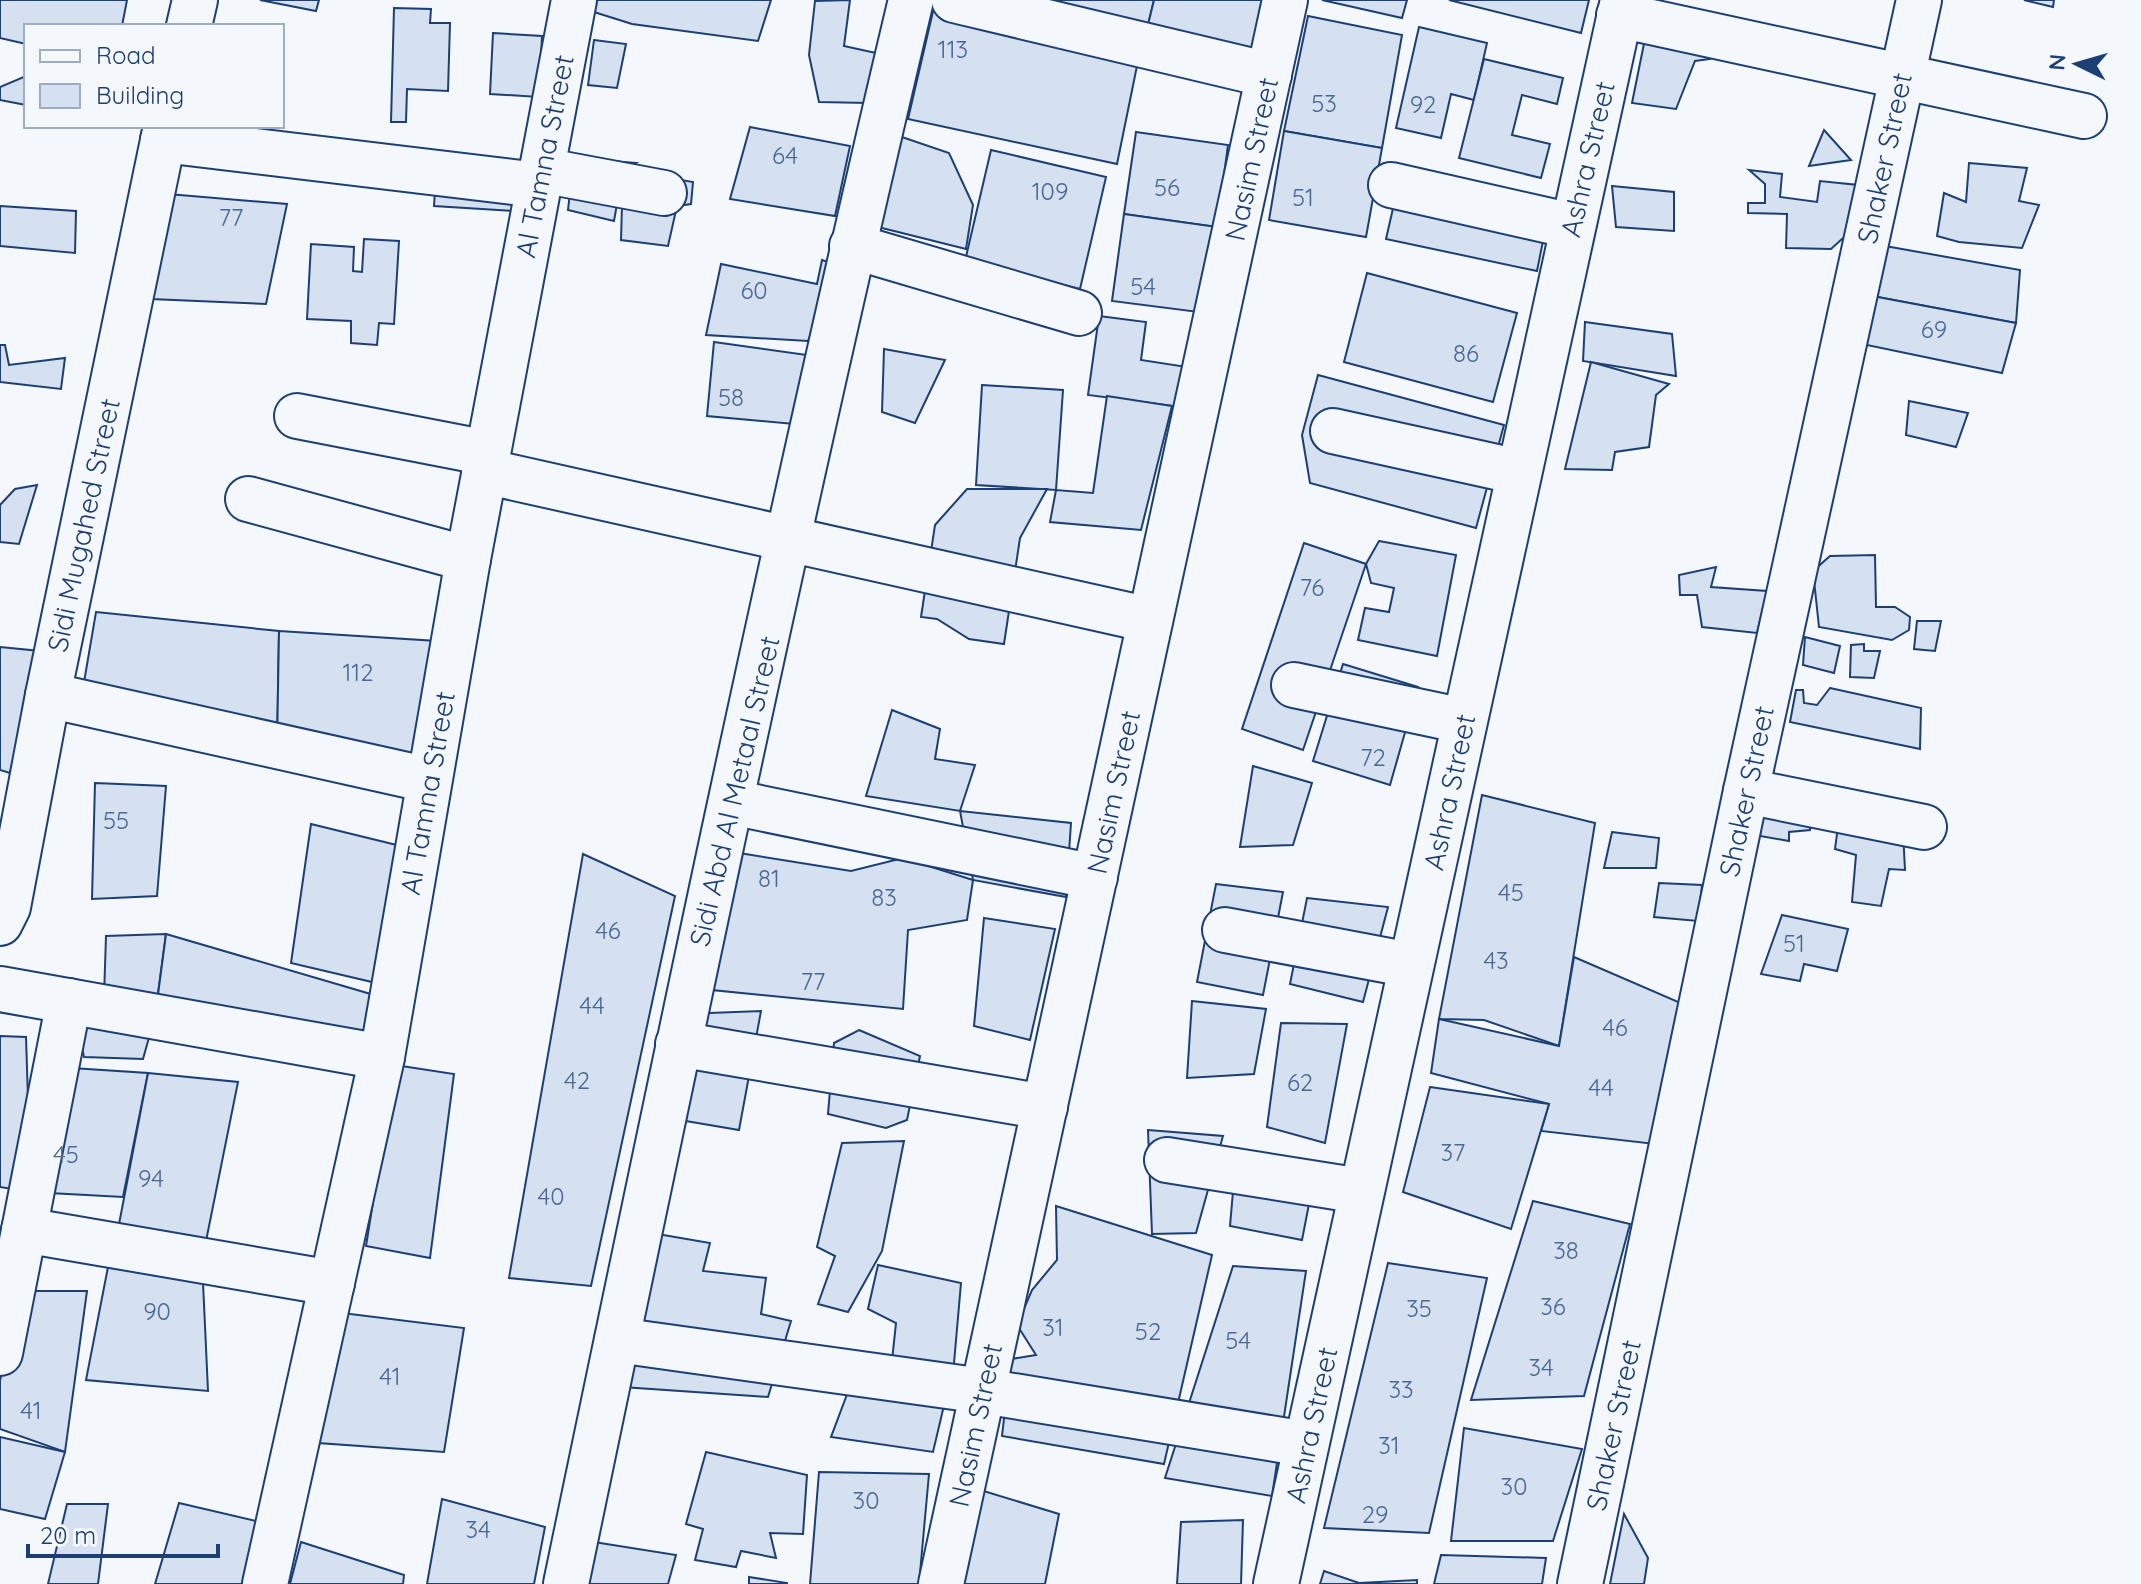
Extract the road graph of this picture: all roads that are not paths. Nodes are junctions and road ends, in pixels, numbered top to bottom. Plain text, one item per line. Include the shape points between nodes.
1 (195, 0) edge
2 (574, 0) edge
3 (911, 0) edge
4 (954, 0) edge
5 (1285, 0) edge
6 (1919, 0) edge
7 (1621, 8) edge
8 (189, 24) edge
9 (1269, 75) junction
10 (1902, 76) junction
11 (2084, 116) dead end
12 (165, 133) edge
13 (539, 178) junction
14 (1391, 185) dead end
15 (664, 193) dead end
16 (1572, 226) junction
17 (852, 246) junction
18 (1079, 313) dead end
19 (297, 416) dead end
20 (1333, 431) dead end
21 (486, 462) junction
22 (1519, 472) junction
23 (248, 499) dead end
24 (789, 539) junction
25 (468, 559) junction
26 (1150, 620) junction
27 (1294, 685) dead end
28 (48, 695) junction
29 (1464, 721) junction
30 (429, 780) junction
31 (1746, 791) junction
32 (731, 802) junction
33 (1924, 827) dead end
34 (1095, 877) junction
35 (0, 923) edge
36 (1225, 930) dead end
37 (1411, 965) junction
38 (0, 989) edge
39 (69, 1001) junction
40 (678, 1044) junction
41 (382, 1057) junction
42 (1045, 1107) junction
43 (1167, 1160) dead end
44 (1361, 1191) junction
45 (24, 1230) junction
46 (332, 1283) junction
47 (617, 1340) junction
48 (0, 1353) edge
49 (983, 1391) junction
50 (1306, 1444) junction
51 (265, 1584) edge
52 (566, 1584) edge
53 (941, 1584) edge
54 (1276, 1584) edge
55 (1580, 1584) edge

1 - 8 street
2 - 13 street, Al Tamna Street
3 - 17 street, Sidi Abd Al Metaal Street
4 - 9 street
5 - 9 street, Nasim Street
6 - 10 street, Shaker Street
7 - 10 street
7 - 16 street, Ashra Street
9 - 26 street, Nasim Street
10 - 11 street
10 - 31 street, Shaker Street
12 - 13 street
12 - 28 street, Sidi Mugahed Street
13 - 15 street
13 - 21 street, Al Tamna Street
14 - 16 street
16 - 22 street, Ashra Street
17 - 18 street
17 - 24 street, Sidi Abd Al Metaal Street
19 - 21 street
20 - 22 street
21 - 24 street
21 - 25 street, Al Tamna Street
22 - 29 street, Ashra Street
23 - 25 street
24 - 26 street
24 - 32 street, Sidi Abd Al Metaal Street
25 - 30 street, Al Tamna Street
26 - 34 street, Nasim Street
27 - 29 street
28 - 30 street
28 - 35 street, Sidi Mugahed Street via 8,907
29 - 37 street, Ashra Street
30 - 41 street, Al Tamna Street
31 - 33 street
31 - 55 street, Shaker Street
32 - 34 street
32 - 40 street, Sidi Abd Al Metaal Street
34 - 42 street, Nasim Street
36 - 37 street
37 - 44 street, Ashra Street
38 - 39 street
39 - 41 street
39 - 45 street
40 - 42 street
40 - 47 street, Sidi Abd Al Metaal Street
41 - 46 street, Al Tamna Street
42 - 49 street, Nasim Street
43 - 44 street
44 - 50 street, Ashra Street
45 - 46 street
45 - 48 street
46 - 51 street, Al Tamna Street
47 - 49 street
47 - 52 street, Sidi Abd Al Metaal Street
49 - 50 street
49 - 53 street, Nasim Street
50 - 54 street, Ashra Street

